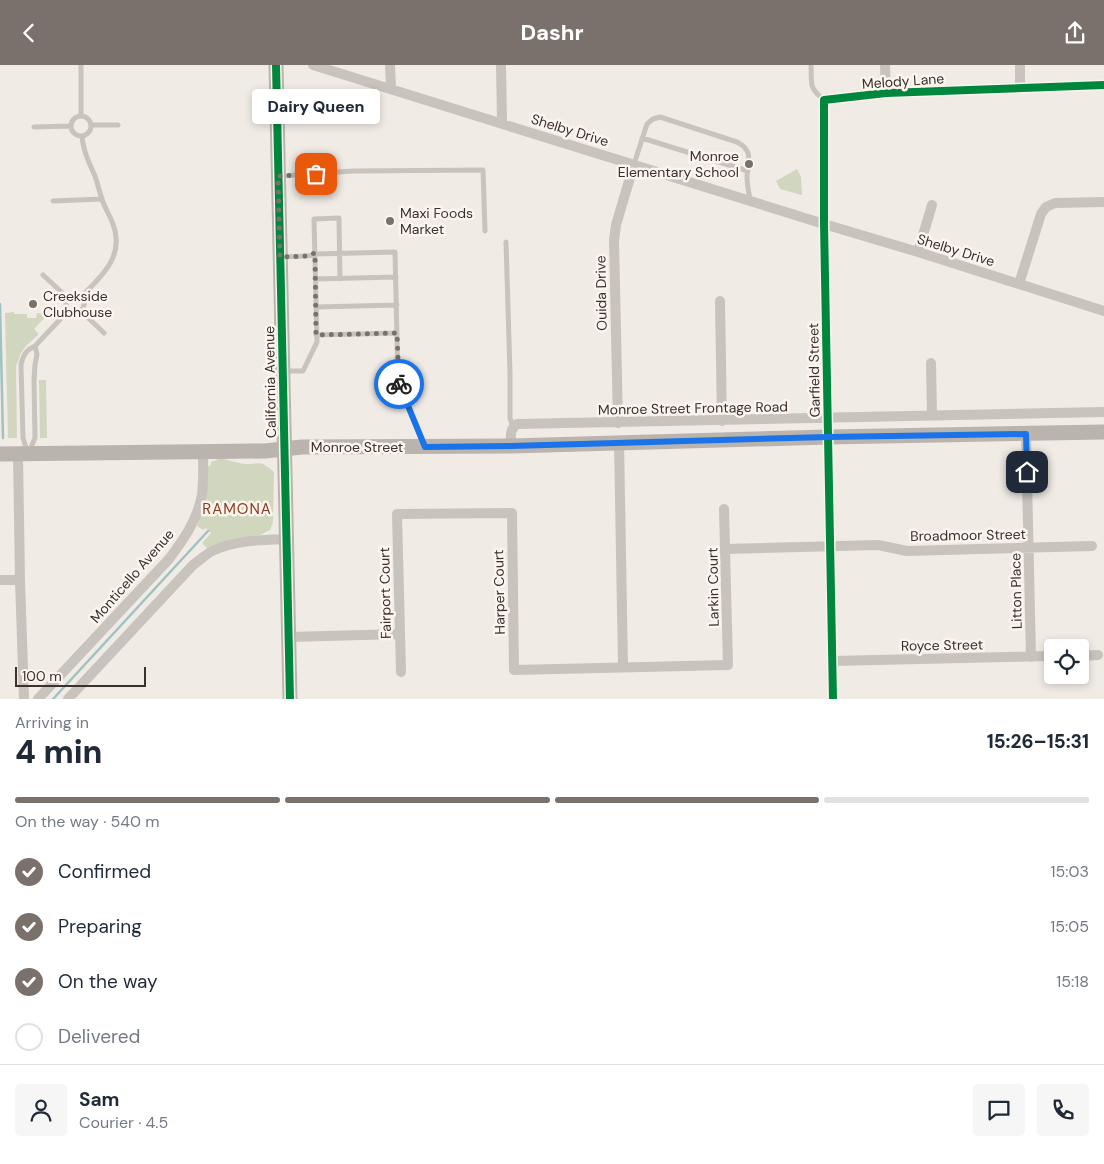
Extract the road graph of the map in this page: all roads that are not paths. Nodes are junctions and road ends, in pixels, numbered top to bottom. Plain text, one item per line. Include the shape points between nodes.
1 (81, 65) edge
2 (276, 65) edge
3 (313, 65) edge
4 (390, 65) edge
5 (501, 65) edge
6 (811, 65) edge
7 (886, 65) edge
8 (1020, 65) edge
9 (1104, 85) edge
10 (391, 88) junction
11 (1020, 88) junction
12 (886, 93) junction
13 (824, 100) junction
14 (81, 115) junction
15 (502, 123) junction
16 (92, 125) junction
17 (118, 125) dead end
18 (71, 126) junction
19 (34, 127) dead end
20 (82, 136) junction
21 (642, 138) junction
22 (634, 165) junction
23 (748, 171) junction
24 (278, 176) junction
25 (102, 199) junction
26 (53, 201) dead end
27 (750, 201) junction
28 (1104, 202) edge
29 (932, 205) dead end
30 (824, 224) junction
31 (485, 231) dead end
32 (506, 242) dead end
33 (918, 252) junction
34 (315, 253) junction
35 (340, 253) junction
36 (280, 257) junction
37 (44, 275) dead end
38 (396, 277) junction
39 (315, 279) junction
40 (340, 279) junction
41 (1020, 284) junction
42 (82, 297) junction
43 (68, 298) junction
44 (720, 301) dead end
45 (397, 305) junction
46 (316, 307) junction
47 (68, 311) junction
48 (81, 311) junction
49 (1104, 311) edge
50 (104, 333) dead end
51 (397, 333) junction
52 (316, 335) junction
53 (35, 346) junction
54 (931, 363) dead end
55 (282, 372) junction
56 (21, 394) junction
57 (34, 394) junction
58 (1104, 412) edge
59 (932, 415) junction
60 (828, 419) junction
61 (722, 421) junction
62 (618, 423) junction
63 (513, 427) junction
64 (1104, 432) edge
65 (1026, 434) junction
66 (828, 437) junction
67 (618, 442) junction
68 (511, 446) junction
69 (425, 447) junction
70 (284, 449) junction
71 (203, 451) junction
72 (0, 454) edge
73 (23, 454) junction
74 (724, 509) dead end
75 (397, 514) joint
76 (287, 539) junction
77 (1092, 546) dead end
78 (830, 547) junction
79 (1029, 547) junction
80 (726, 549) junction
81 (0, 580) edge
82 (20, 580) junction
83 (399, 634) junction
84 (289, 637) junction
85 (1031, 657) junction
86 (1044, 657) edge
87 (832, 661) junction
88 (623, 667) junction
89 (401, 672) dead end
90 (24, 699) edge
91 (38, 699) edge
92 (68, 699) edge
93 (290, 699) edge
94 (833, 699) edge

1 - 14 lane
2 - 24 main road, California Avenue
3 - 10 street, Shelby Drive
4 - 10 street
5 - 15 street
6 - 13 lane via 812,87
7 - 12 street
8 - 11 street
9 - 11 street, Melody Lane
10 - 15 street, Shelby Drive
11 - 12 street, Melody Lane
12 - 13 street, Melody Lane
13 - 30 street, Garfield Street
14 - 16 lane via 87,117
14 - 18 lane via 75,117
15 - 22 street, Shelby Drive
16 - 17 lane
16 - 20 lane
18 - 19 lane
18 - 20 lane via 76,134
20 - 25 lane via 82,145
21 - 22 lane
21 - 23 lane
21 - 23 lane via 647,124 660,117 744,145 749,158
22 - 27 street, Shelby Drive
22 - 62 street, Ouida Drive via 614,240
23 - 27 lane
24 - 31 lane via 353,171 483,170
24 - 36 main road, California Avenue
25 - 26 lane
25 - 42 lane via 114,225 117,243 111,264
27 - 30 street, Shelby Drive
28 - 41 street via 1055,203 1046,207
29 - 33 street
30 - 33 street, Shelby Drive
30 - 60 street, Garfield Street
32 - 63 lane via 510,418
33 - 41 street, Shelby Drive
34 - 35 lane
34 - 35 lane via 314,219 339,218
34 - 36 lane
34 - 39 lane
35 - 38 lane via 396,252
35 - 40 lane
36 - 55 main road, California Avenue
37 - 43 lane
38 - 40 lane
38 - 45 lane
39 - 40 lane
39 - 46 lane
41 - 49 street, Shelby Drive
42 - 43 lane via 73,295
42 - 48 lane via 84,306
43 - 47 lane via 65,303
44 - 61 street
45 - 46 lane
45 - 51 lane
46 - 52 lane
47 - 48 lane via 73,314
47 - 53 lane
48 - 50 lane
51 - 52 lane
51 - 69 lane via 398,383
52 - 55 lane via 317,342 302,371
53 - 56 lane via 28,349 23,357
53 - 57 lane
54 - 59 street
55 - 70 main road, California Avenue
56 - 57 lane
56 - 73 lane
57 - 73 lane via 35,438
58 - 59 street, Monroe Street Frontage Road
59 - 60 street, Monroe Street Frontage Road
60 - 61 street, Monroe Street Frontage Road
60 - 66 street, Garfield Street
61 - 62 street, Monroe Street Frontage Road
62 - 63 street, Monroe Street Frontage Road
63 - 68 street
64 - 65 main road, Monroe Street
65 - 66 main road, Monroe Street
65 - 79 street, Litton Place
66 - 67 main road, Monroe Street
66 - 78 street, Garfield Street
67 - 68 main road, Monroe Street
67 - 88 street
68 - 69 main road, Monroe Street
69 - 70 main road, Monroe Street
70 - 71 main road, Monroe Street
70 - 76 main road, California Avenue
71 - 73 main road, Monroe Street
71 - 91 street, Monticello Avenue via 202,493 192,525 182,541 169,559
72 - 73 main road, Monroe Street
73 - 82 street
74 - 80 street, Larkin Court
75 - 83 street, Fairport Court
75 - 88 street, Harper Court via 512,513 514,670
76 - 84 main road, California Avenue
76 - 92 street via 231,544 211,552 193,565
77 - 79 street, Broadmoor Street
78 - 79 street, Broadmoor Street via 878,545 907,551
78 - 80 street, Broadmoor Street
78 - 87 street, Garfield Street
79 - 85 street, Litton Place
80 - 88 street, Larkin Court via 728,665
81 - 82 street
82 - 90 street
83 - 84 street
83 - 89 street, Fairport Court
84 - 93 main road, California Avenue
85 - 86 street, Royce Street
85 - 87 street, Royce Street
87 - 94 street, Garfield Street

